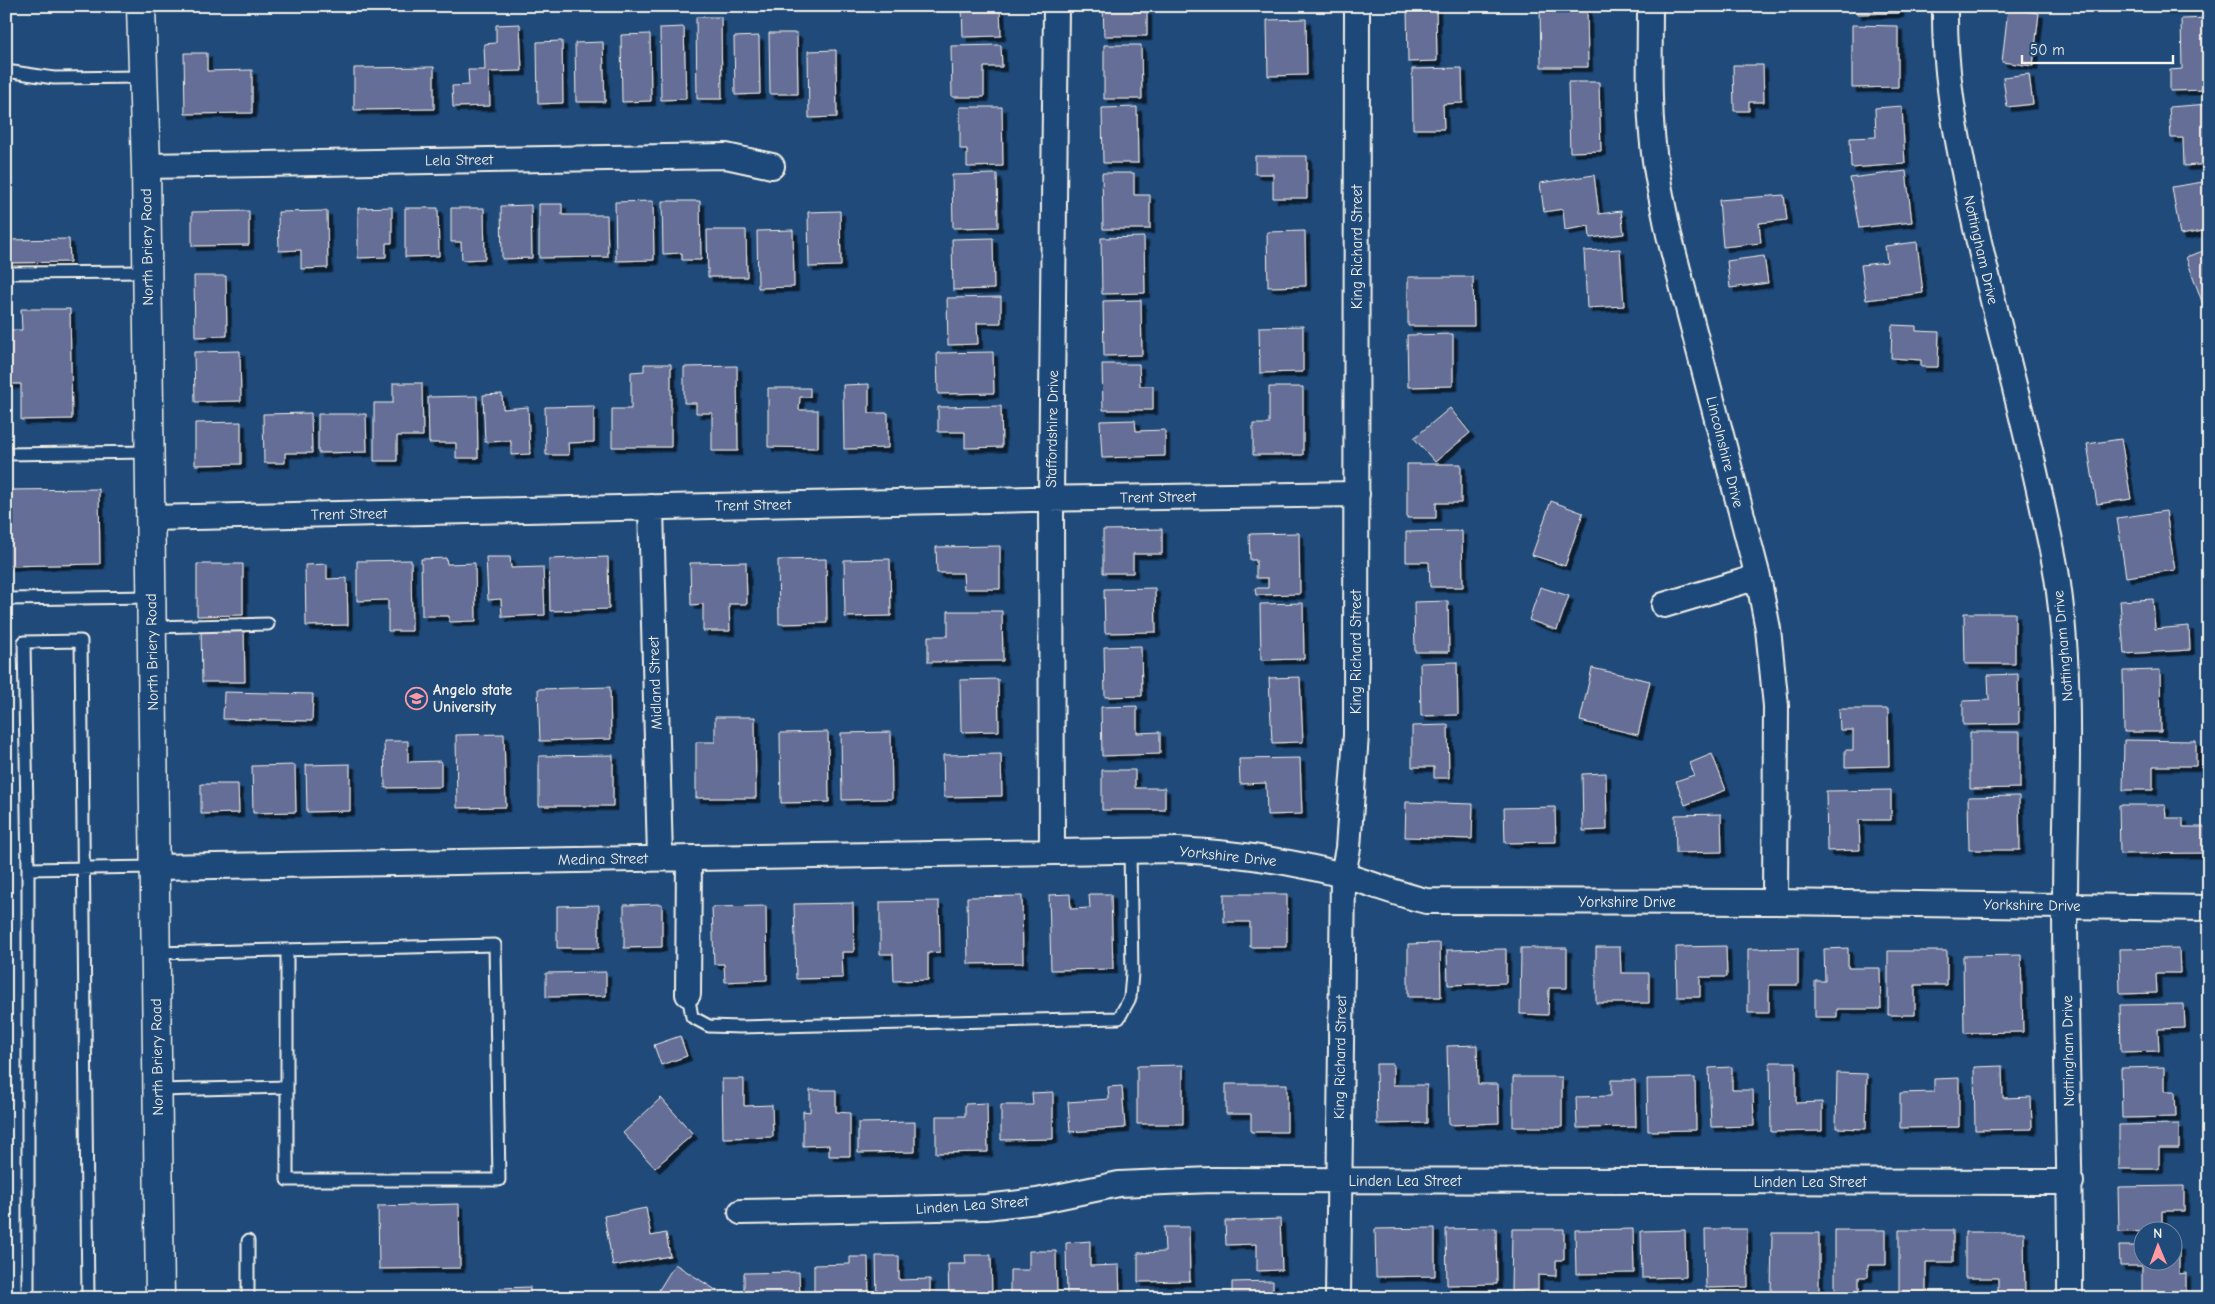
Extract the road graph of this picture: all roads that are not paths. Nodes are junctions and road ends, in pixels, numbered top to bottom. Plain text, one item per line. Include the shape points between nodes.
1 (141, 6) edge
2 (1056, 6) edge
3 (1357, 6) edge
4 (1650, 6) edge
5 (1945, 6) edge
6 (6, 72) edge
7 (143, 77) junction
8 (146, 166) junction
9 (772, 166) dead end
10 (147, 272) junction
11 (6, 273) edge
12 (149, 452) junction
13 (6, 454) edge
14 (1357, 494) junction
15 (1051, 498) junction
16 (651, 507) junction
17 (150, 518) junction
18 (1758, 577) junction
19 (151, 598) junction
20 (6, 599) edge
21 (1664, 605) dead end
22 (268, 624) dead end
23 (151, 627) junction
24 (1052, 851) junction
25 (1130, 851) junction
26 (660, 858) junction
27 (689, 858) junction
28 (154, 867) junction
29 (82, 868) junction
30 (28, 870) junction
31 (1342, 875) junction
32 (1775, 902) junction
33 (2065, 905) junction
34 (2209, 908) edge
35 (287, 950) junction
36 (155, 953) junction
37 (688, 994) joint
38 (287, 1088) junction
39 (157, 1090) junction
40 (1338, 1181) junction
41 (2071, 1182) junction
42 (741, 1212) dead end
43 (248, 1241) dead end
44 (28, 1298) edge
45 (88, 1298) edge
46 (160, 1298) edge
47 (248, 1298) edge
48 (1338, 1298) edge
49 (2070, 1298) edge

1 - 7 street, North Briery Road
2 - 15 street, Staffordshire Drive
3 - 14 street, King Richard Street
4 - 18 street, Lincolnshire Drive via 1650,96 1658,183
5 - 33 street, Nottingham Drive via 1945,49 1952,111 1978,242 2034,465 2058,583 2069,728
6 - 7 lane via 54,78
7 - 8 street, North Briery Road
8 - 9 street, Lela Street via 726,156
8 - 10 street, North Briery Road
10 - 11 lane
10 - 12 street, North Briery Road
12 - 13 lane
12 - 17 street, North Briery Road
14 - 15 street, Trent Street
14 - 31 street, King Richard Street via 1356,735 1348,848
15 - 16 street, Trent Street
15 - 24 street, Staffordshire Drive
16 - 17 street, Trent Street
16 - 26 street, Midland Street
17 - 19 street, North Briery Road
18 - 21 street
18 - 32 street, Lincolnshire Drive via 1768,629 1776,706
19 - 20 lane
19 - 23 street, North Briery Road
22 - 23 lane
23 - 28 street, North Briery Road
24 - 25 street, Yorkshire Drive
24 - 27 street, Medina Street
25 - 31 street, Yorkshire Drive via 1261,856
25 - 37 lane via 1130,998 1118,1018 740,1028 709,1026 692,1017
26 - 27 street, Medina Street
26 - 28 street, Medina Street
27 - 37 street
28 - 29 lane
28 - 36 street, North Briery Road
29 - 30 lane
29 - 30 lane via 81,641 24,642
29 - 45 lane
30 - 44 lane
31 - 32 street, Yorkshire Drive via 1426,901
31 - 40 street, King Richard Street
32 - 33 street, Yorkshire Drive
33 - 34 street, Yorkshire Drive
33 - 41 street, Nottingham Drive
35 - 36 lane
35 - 38 lane
35 - 38 lane via 495,945 499,1180 287,1180
36 - 39 street, North Briery Road
38 - 39 lane
39 - 46 street, North Briery Road
40 - 41 street, Linden Lea Street
40 - 42 street, Linden Lea Street via 1157,1181 1119,1184 1037,1201 986,1207
40 - 48 street, King Richard Street
41 - 49 street, Nottingham Drive
43 - 47 lane

